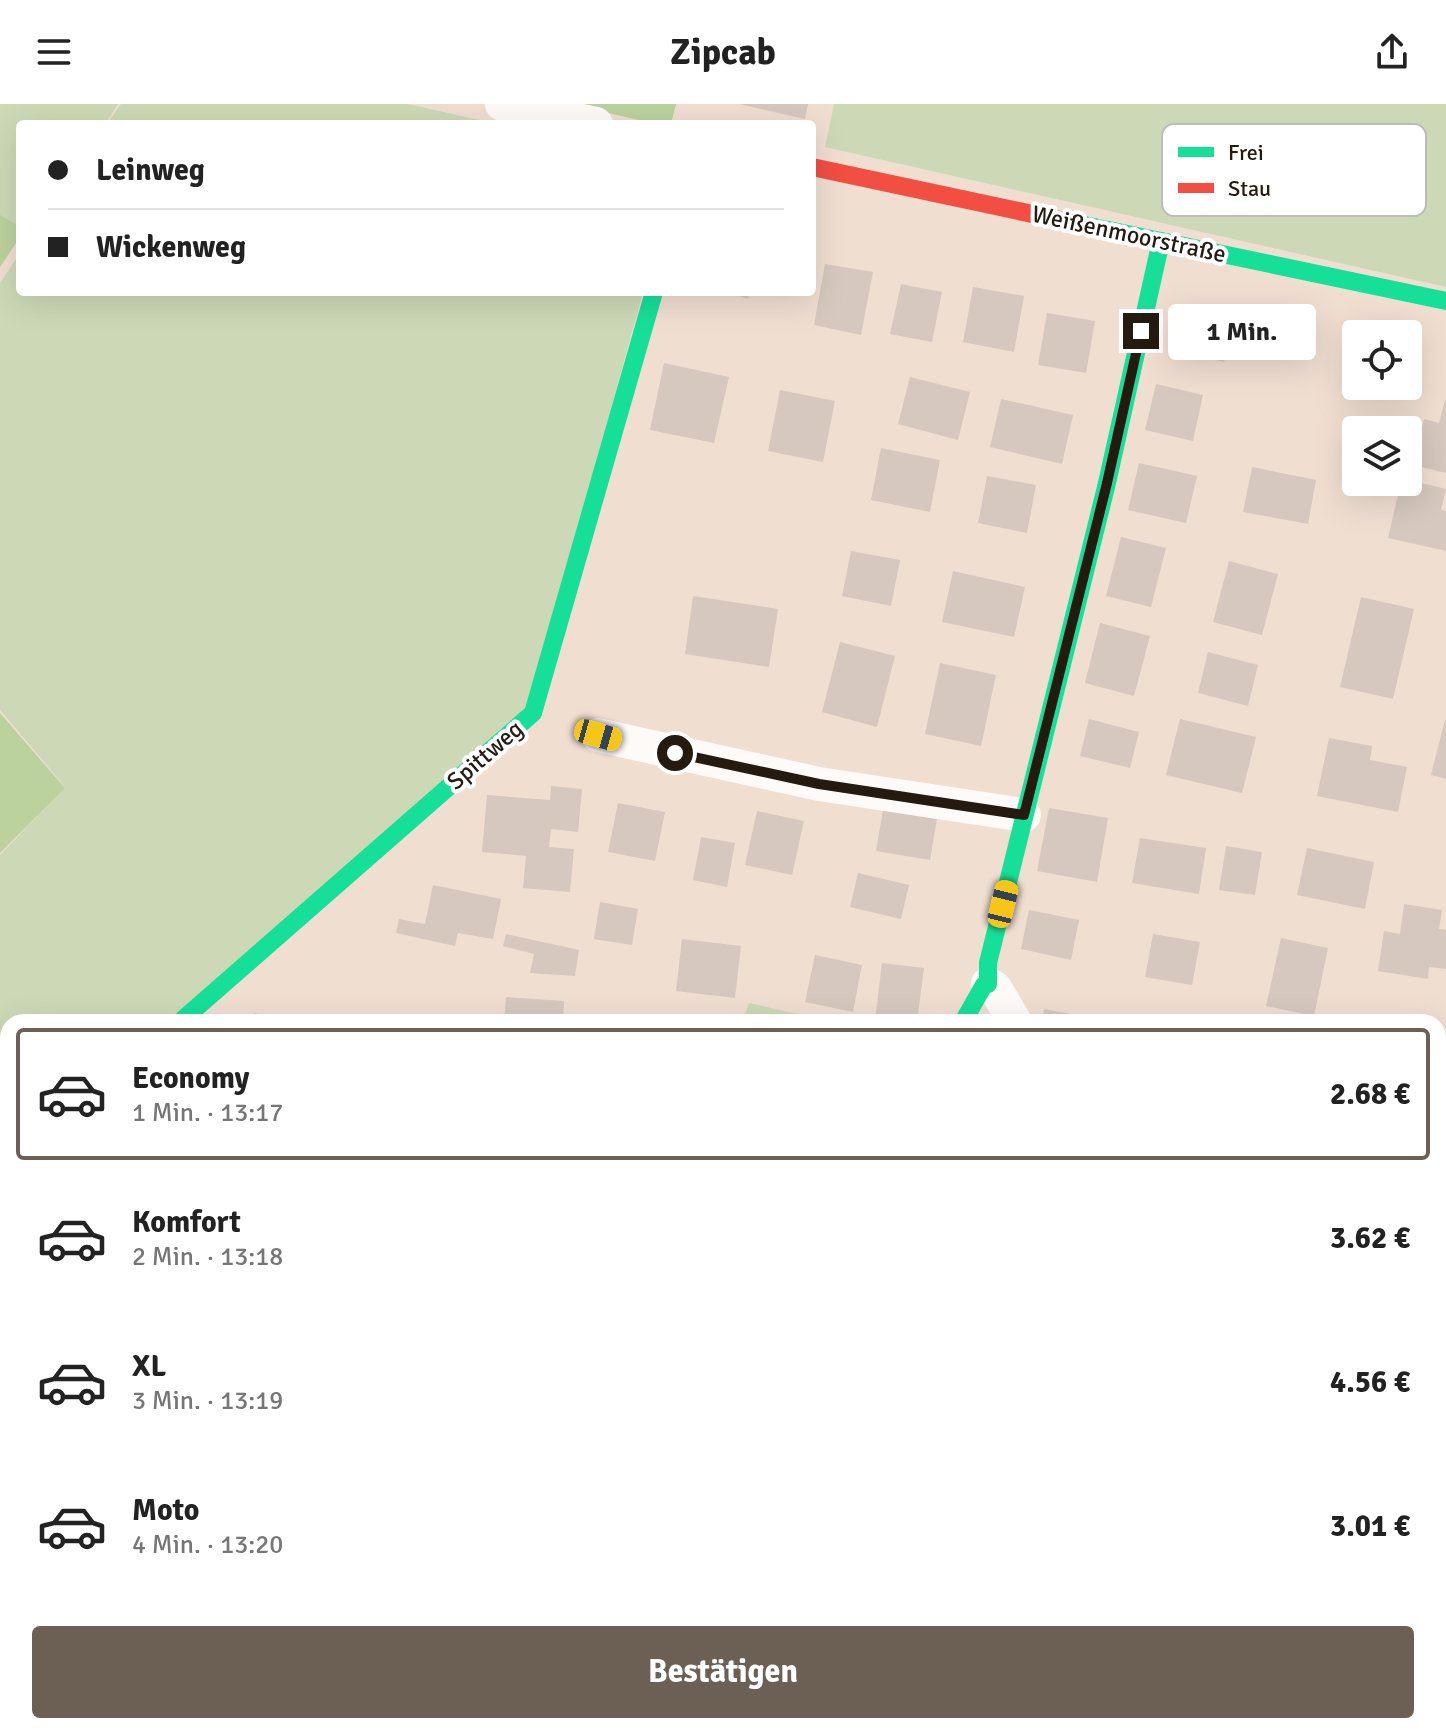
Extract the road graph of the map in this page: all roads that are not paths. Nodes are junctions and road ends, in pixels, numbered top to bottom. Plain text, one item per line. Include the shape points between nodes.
1 (502, 104) edge
2 (577, 120) edge
3 (816, 168) edge
4 (1161, 241) junction
5 (653, 296) edge
6 (1446, 301) edge
7 (598, 735) dead end
8 (1024, 815) junction
9 (988, 984) junction
10 (189, 1014) edge
11 (968, 1014) edge
12 (1010, 1014) edge

1 - 2 street
3 - 4 street, Weißenmoorstraße
4 - 6 street, Weißenmoorstraße
4 - 8 street
5 - 10 street, Spittweg via 533,713
7 - 8 street via 819,784
8 - 9 street via 988,963
9 - 11 street
9 - 12 street

